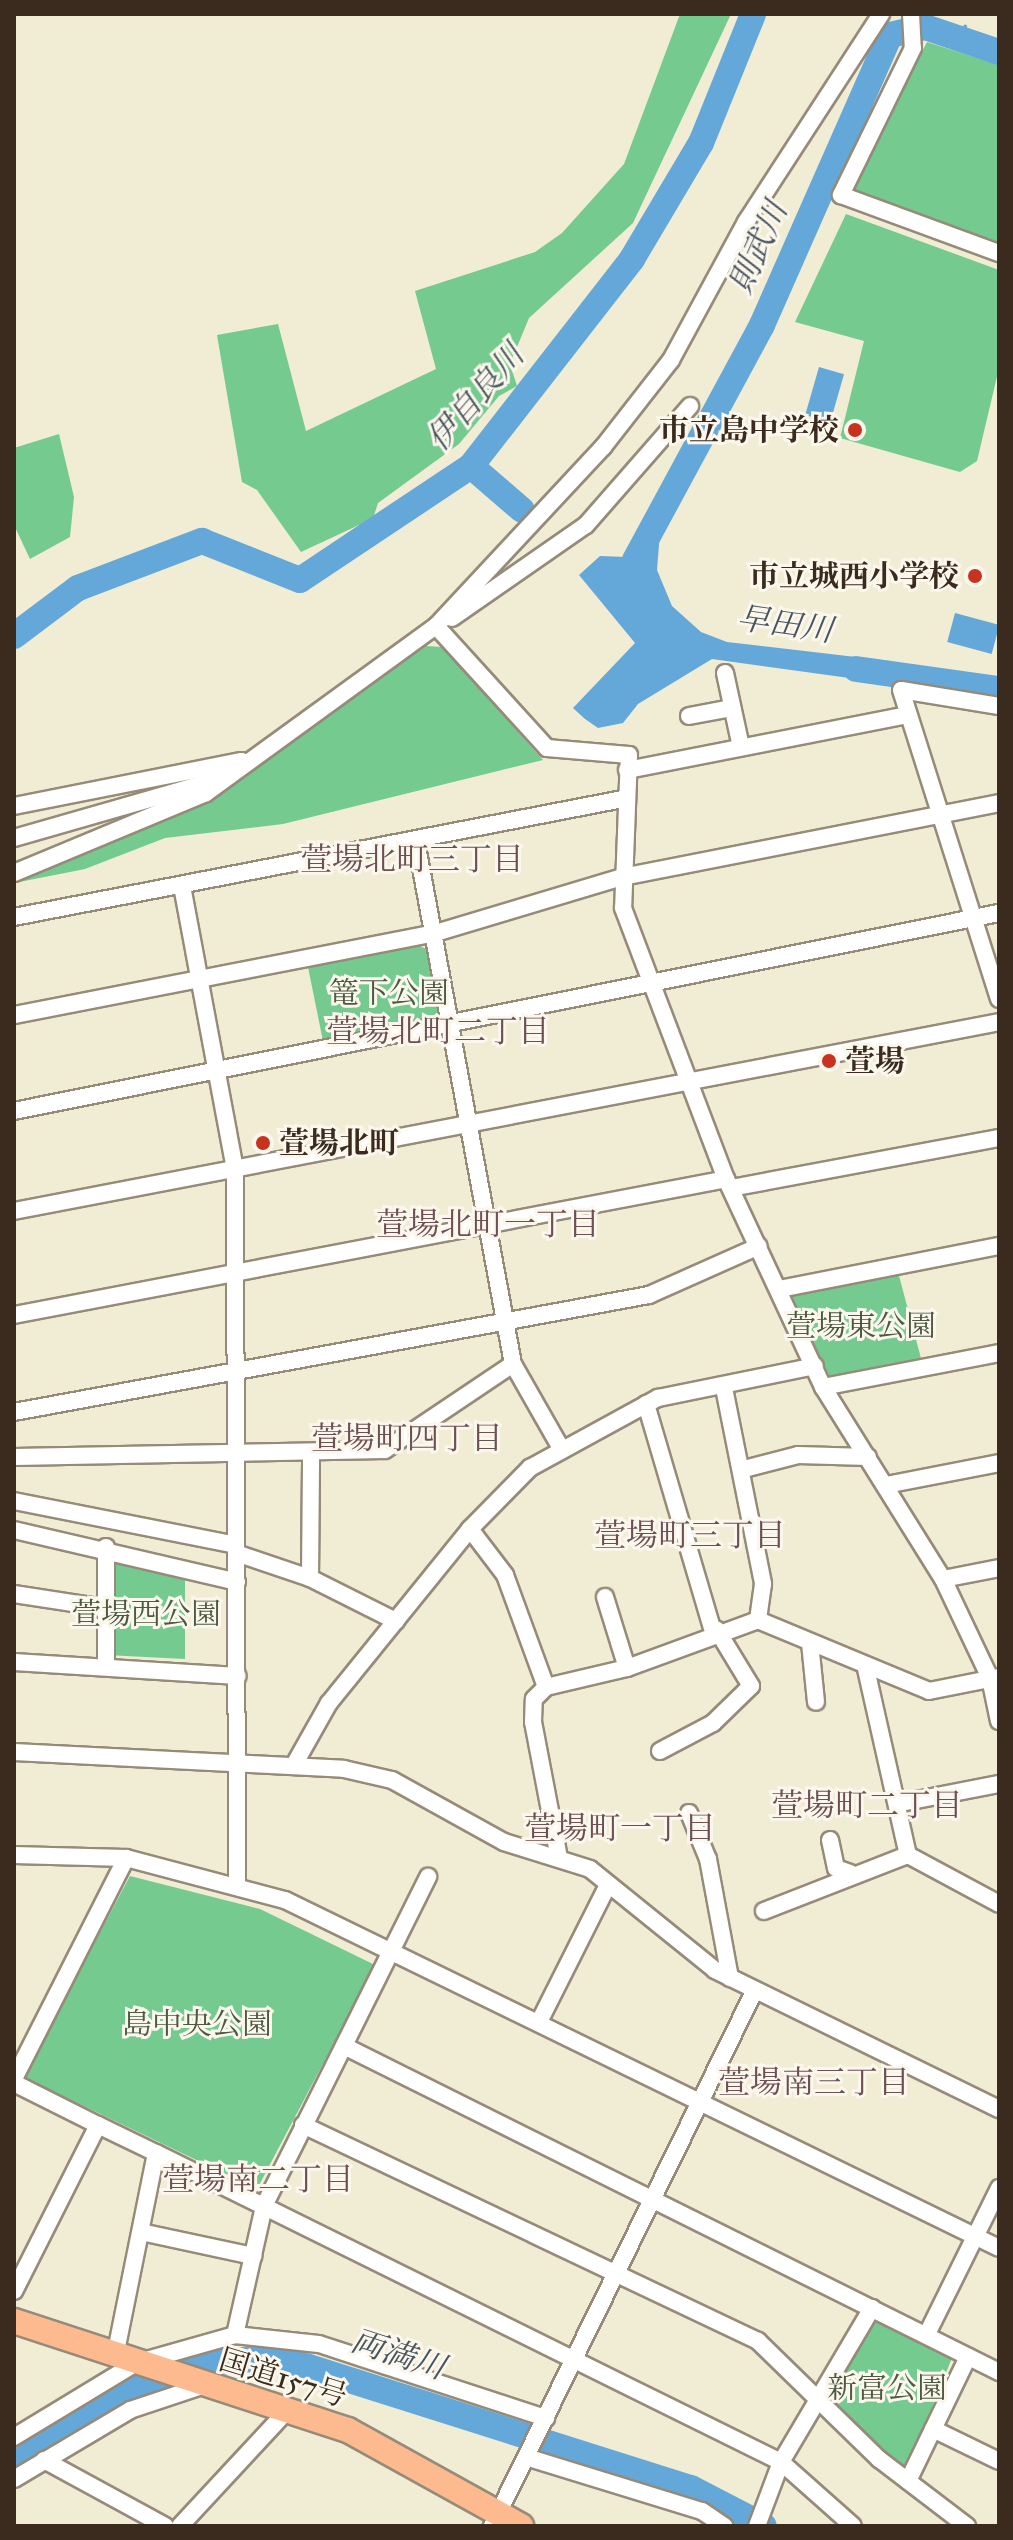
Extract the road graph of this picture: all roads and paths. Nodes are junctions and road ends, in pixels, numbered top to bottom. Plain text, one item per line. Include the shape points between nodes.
1 (881, 14) edge
2 (912, 15) edge
3 (999, 253) edge
4 (690, 406) dead end
5 (436, 626) junction
6 (725, 673) dead end
7 (999, 706) edge
8 (732, 708) junction
9 (907, 715) junction
10 (689, 716) dead end
11 (741, 747) junction
12 (243, 761) junction
13 (627, 770) junction
14 (225, 778) junction
15 (623, 799) junction
16 (999, 803) edge
17 (14, 806) edge
18 (939, 815) junction
19 (14, 838) edge
20 (416, 841) junction
21 (14, 873) edge
22 (622, 877) junction
23 (182, 886) junction
24 (999, 913) edge
25 (14, 917) edge
26 (973, 918) junction
27 (432, 934) junction
28 (650, 978) junction
29 (199, 980) junction
30 (999, 999) edge
31 (14, 1015) edge
32 (999, 1022) edge
33 (451, 1028) junction
34 (216, 1073) junction
35 (690, 1083) junction
36 (14, 1111) edge
37 (470, 1126) junction
38 (999, 1138) edge
39 (235, 1170) junction
40 (728, 1184) junction
41 (14, 1211) edge
42 (486, 1224) junction
43 (759, 1246) junction
44 (999, 1246) edge
45 (236, 1271) junction
46 (779, 1289) junction
47 (14, 1315) edge
48 (504, 1319) junction
49 (999, 1353) edge
50 (513, 1364) junction
51 (815, 1366) junction
52 (236, 1369) junction
53 (823, 1387) junction
54 (724, 1388) junction
55 (646, 1404) junction
56 (14, 1412) edge
57 (562, 1450) junction
58 (311, 1454) junction
59 (14, 1457) edge
60 (868, 1457) junction
61 (236, 1458) junction
62 (999, 1463) edge
63 (744, 1469) junction
64 (886, 1485) junction
65 (14, 1501) edge
66 (470, 1529) junction
67 (14, 1530) edge
68 (106, 1547) junction
69 (236, 1549) junction
70 (999, 1568) edge
71 (310, 1578) junction
72 (943, 1579) junction
73 (237, 1582) junction
74 (14, 1594) edge
75 (605, 1597) dead end
76 (106, 1608) junction
77 (758, 1620) junction
78 (396, 1621) junction
79 (715, 1630) junction
80 (810, 1643) junction
81 (14, 1662) edge
82 (106, 1667) junction
83 (627, 1668) junction
84 (866, 1669) junction
85 (238, 1676) junction
86 (995, 1678) edge
87 (546, 1687) junction
88 (816, 1702) dead end
89 (999, 1721) edge
90 (660, 1751) dead end
91 (14, 1752) edge
92 (238, 1762) junction
93 (294, 1765) junction
94 (999, 1784) edge
95 (901, 1803) junction
96 (689, 1813) dead end
97 (830, 1840) dead end
98 (908, 1855) junction
99 (15, 1856) edge
100 (126, 1858) junction
101 (559, 1858) junction
102 (850, 1873) junction
103 (428, 1877) dead end
104 (237, 1883) junction
105 (608, 1885) junction
106 (999, 1904) edge
107 (764, 1911) dead end
108 (390, 1949) junction
109 (730, 1978) junction
110 (754, 1992) junction
111 (539, 2022) junction
112 (344, 2046) junction
113 (14, 2081) edge
114 (700, 2101) junction
115 (999, 2109) edge
116 (98, 2125) junction
117 (303, 2125) junction
118 (156, 2153) junction
119 (999, 2188) edge
120 (654, 2200) junction
121 (264, 2206) junction
122 (141, 2232) junction
123 (975, 2237) junction
124 (999, 2248) edge
125 (253, 2256) junction
126 (616, 2278) junction
127 (14, 2291) edge
128 (872, 2308) junction
129 (14, 2321) edge
130 (927, 2334) junction
131 (235, 2335) junction
132 (968, 2357) junction
133 (575, 2361) junction
134 (132, 2362) junction
135 (999, 2372) edge
136 (194, 2384) junction
137 (817, 2395) junction
138 (284, 2414) junction
139 (544, 2421) junction
140 (933, 2429) junction
141 (14, 2437) edge
142 (528, 2453) junction
143 (44, 2460) junction
144 (999, 2461) edge
145 (781, 2462) junction
146 (14, 2479) edge
147 (908, 2481) junction
148 (504, 2522) edge
149 (165, 2526) edge
150 (180, 2526) edge
151 (724, 2526) edge
152 (757, 2526) edge
153 (853, 2526) edge
154 (967, 2526) edge

1 - 5 street via 746,222 671,360 593,459
2 - 3 street via 914,40 841,195
4 - 5 street via 586,525
5 - 12 street
5 - 13 street via 547,748 566,754 623,750
6 - 8 street
7 - 9 street via 901,690
8 - 10 street
8 - 11 street
9 - 11 street
9 - 18 street
11 - 13 street
12 - 14 street
12 - 17 street
13 - 15 street
14 - 19 street
14 - 21 street via 182,805
15 - 20 street
15 - 22 street
16 - 18 street
18 - 22 street
18 - 26 street
20 - 23 street
20 - 27 street
22 - 27 street
22 - 28 street via 623,908
23 - 25 street
23 - 29 street
24 - 26 street
26 - 28 street
26 - 30 street
27 - 29 street
27 - 33 street
28 - 33 street
28 - 35 street
29 - 31 street
29 - 34 street
32 - 35 street
33 - 34 street
33 - 37 street
34 - 36 street
34 - 39 street
35 - 37 street
35 - 40 street
37 - 39 street
37 - 42 street
38 - 40 street
39 - 41 street
39 - 45 street
40 - 42 street
40 - 43 street
42 - 45 street
42 - 48 street
43 - 46 street
43 - 48 street via 649,1295
44 - 46 street
45 - 47 street
45 - 52 street
46 - 51 street
48 - 50 street
48 - 52 street
49 - 53 street
50 - 57 street
50 - 58 street via 385,1450
51 - 53 street
51 - 54 street
52 - 56 street
52 - 61 street
53 - 60 street
54 - 55 street
54 - 63 street
55 - 57 street
55 - 79 street
57 - 66 street via 530,1468
58 - 61 street
58 - 71 street
59 - 61 street
60 - 63 street via 798,1455
60 - 64 street
61 - 69 street
62 - 64 street
63 - 77 street via 745,1514 763,1584
64 - 72 street
65 - 69 street
66 - 78 street
66 - 87 street via 505,1575
67 - 68 street
68 - 73 street
68 - 76 street
69 - 71 street
69 - 73 street
70 - 72 street
71 - 78 street
72 - 86 street
73 - 85 street
74 - 76 street
75 - 83 street
76 - 82 street
77 - 79 street
77 - 80 street
78 - 93 street via 310,1730
79 - 83 street
79 - 90 street via 751,1686 713,1723
80 - 84 street
80 - 88 street
81 - 82 street
82 - 85 street
83 - 87 street
84 - 86 street via 929,1691
84 - 95 street
85 - 92 street
86 - 89 street
87 - 101 street via 534,1699 533,1722
91 - 92 street
92 - 93 street
92 - 104 street
93 - 101 street via 392,1780 504,1842
94 - 95 street
95 - 98 street
96 - 109 street via 708,1859
97 - 102 street via 836,1868
98 - 102 street
98 - 106 street
99 - 100 street
100 - 104 street
100 - 113 street
101 - 105 street
102 - 107 street
103 - 108 street
104 - 108 street
105 - 109 street
105 - 111 street
108 - 111 street
108 - 112 street
109 - 110 street
110 - 114 street
110 - 115 street
111 - 114 street
112 - 117 street
112 - 120 street
113 - 116 street
114 - 120 street
114 - 123 street
116 - 118 street
116 - 127 street
117 - 121 street
117 - 126 street
118 - 121 street
118 - 122 street
119 - 123 street
120 - 126 street
120 - 128 street
121 - 125 street
121 - 133 street
122 - 125 street
122 - 134 street
123 - 124 street
123 - 130 street
125 - 131 street
126 - 133 street
126 - 137 street via 758,2341
128 - 130 street
128 - 137 street
129 - 134 highway, 国道157号
130 - 132 street
131 - 134 street
131 - 139 street via 319,2344
132 - 135 street
132 - 140 street
133 - 139 street
133 - 145 street
134 - 136 highway, 国道157号
134 - 141 street
136 - 138 highway, 国道157号
136 - 143 street via 130,2410
137 - 145 street
137 - 147 street
138 - 148 highway, 国道157号 via 348,2430
138 - 150 street
139 - 142 street
140 - 144 street
140 - 147 street
142 - 148 street
142 - 151 street via 702,2511
143 - 146 street
143 - 149 street
145 - 152 street via 761,2502
145 - 153 street
147 - 154 street

